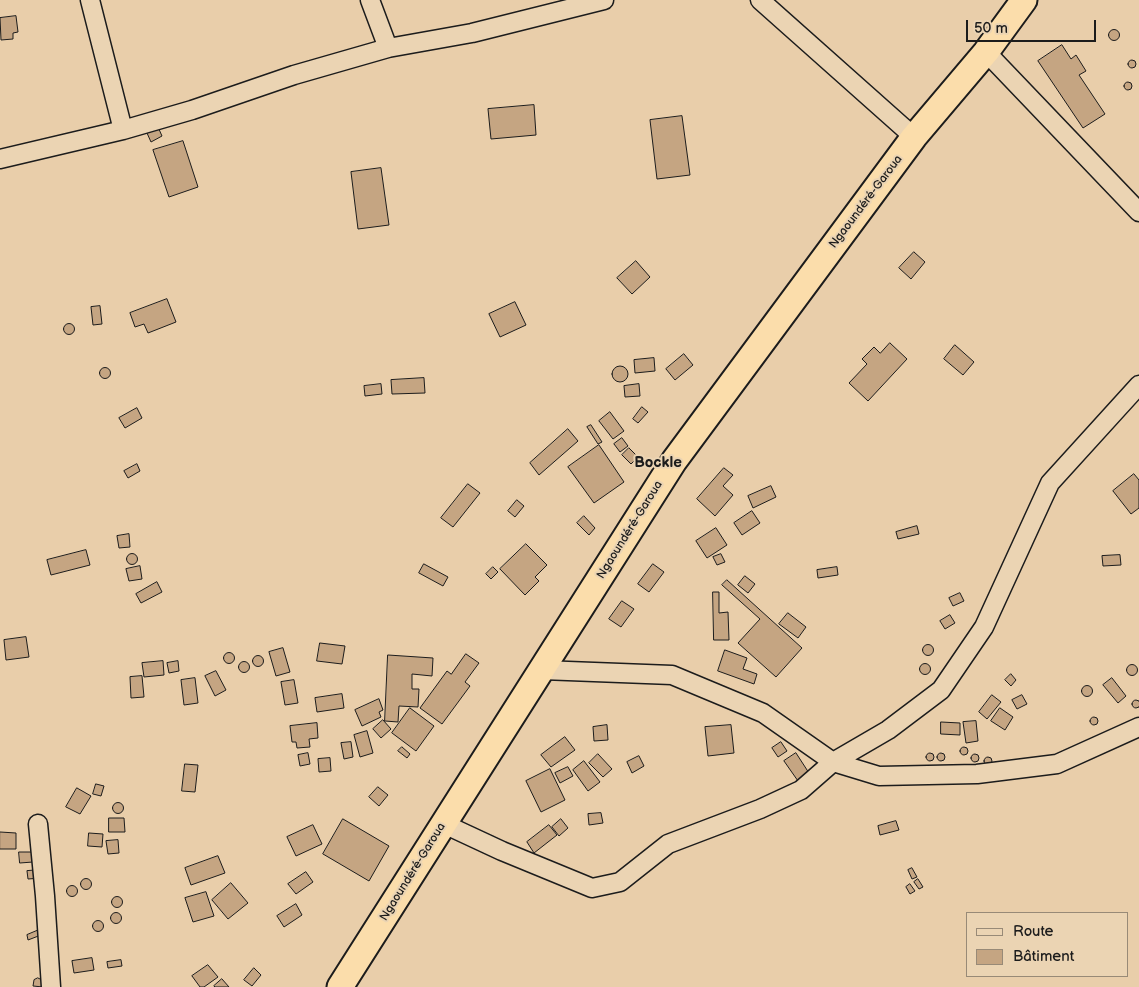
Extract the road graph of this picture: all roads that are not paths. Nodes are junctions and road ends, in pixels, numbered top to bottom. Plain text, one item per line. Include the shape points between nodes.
1 (90, 0) edge
2 (370, 0) edge
3 (604, 0) edge
4 (760, 0) edge
5 (1024, 0) edge
6 (388, 48) junction
7 (986, 52) junction
8 (123, 130) junction
9 (914, 137) junction
10 (0, 159) edge
11 (1139, 212) edge
12 (1139, 385) edge
13 (542, 670) junction
14 (1139, 727) edge
15 (833, 762) junction
16 (38, 824) dead end
17 (444, 824) junction
18 (51, 987) edge
19 (340, 987) edge

1 - 8 street
2 - 6 street
3 - 6 street via 472,33
4 - 9 street
5 - 7 highway, Ngaoundéré-Garoua
6 - 8 street
7 - 9 highway, Ngaoundéré-Garoua
7 - 11 street
8 - 10 street
9 - 13 highway, Ngaoundéré-Garoua via 674,461
12 - 15 street via 1050,483 984,627 941,690 888,730
13 - 15 street via 672,675 763,713
13 - 17 highway, Ngaoundéré-Garoua
14 - 15 street via 1056,764 977,774 879,776
15 - 17 street via 801,790 668,844 620,882 592,888
16 - 18 street
17 - 19 highway, Ngaoundéré-Garoua

